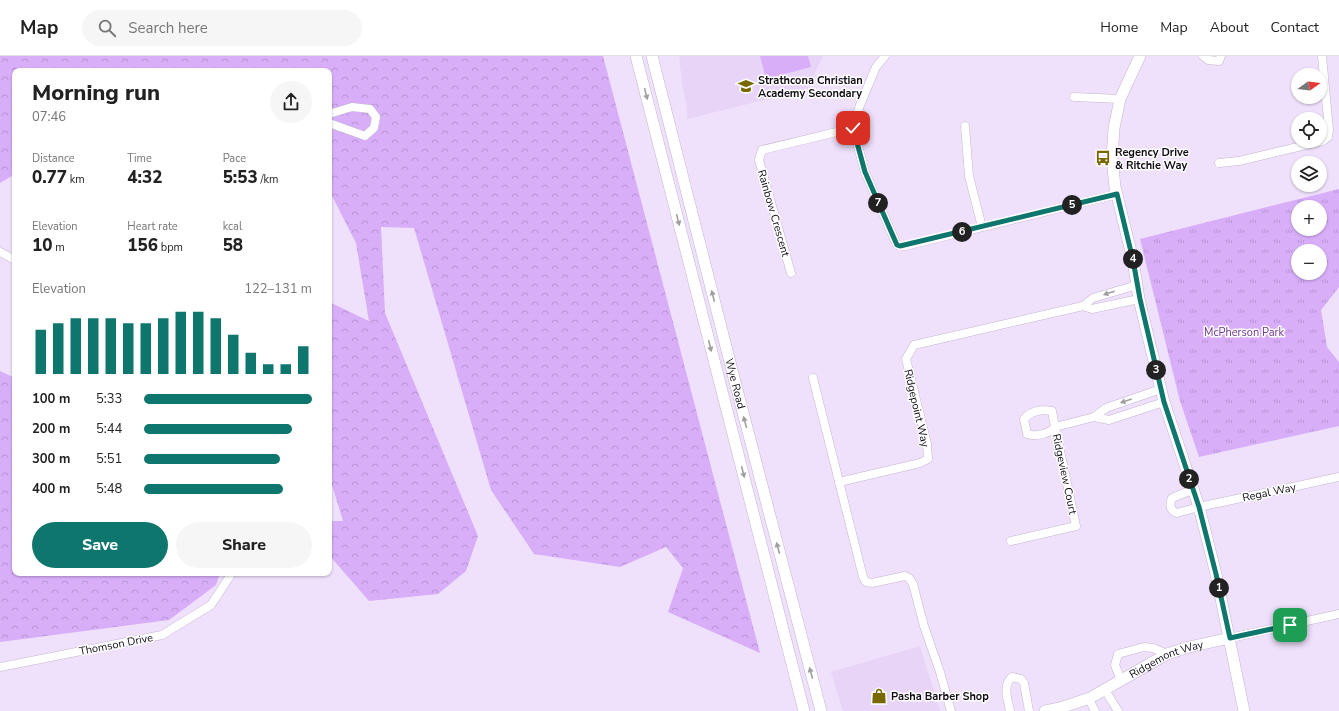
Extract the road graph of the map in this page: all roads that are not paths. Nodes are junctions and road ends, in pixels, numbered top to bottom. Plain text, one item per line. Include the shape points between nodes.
1 (636, 56) edge
2 (652, 56) edge
3 (885, 56) edge
4 (1140, 56) edge
5 (1203, 56) edge
6 (1221, 56) edge
7 (1322, 56) edge
8 (1074, 97) dead end
9 (1120, 99) junction
10 (332, 113) edge
11 (332, 124) edge
12 (965, 126) dead end
13 (853, 128) junction
14 (1219, 163) dead end
15 (1117, 194) junction
16 (982, 227) junction
17 (0, 252) edge
18 (12, 258) edge
19 (791, 273) dead end
20 (1137, 284) junction
21 (1140, 299) junction
22 (1083, 306) junction
23 (813, 378) dead end
24 (1160, 389) junction
25 (1164, 402) junction
26 (1094, 417) junction
27 (1339, 477) edge
28 (840, 482) junction
29 (1192, 490) junction
30 (1199, 507) junction
31 (1011, 541) dead end
32 (230, 576) edge
33 (1339, 614) edge
34 (1230, 638) junction
35 (1167, 654) junction
36 (0, 667) edge
37 (1121, 680) junction
38 (1105, 690) junction
39 (1089, 699) junction
40 (804, 711) edge
41 (821, 711) edge
42 (951, 711) edge
43 (1010, 711) edge
44 (1029, 711) edge
45 (1045, 711) edge
46 (1095, 711) edge
47 (1118, 711) edge
48 (1244, 711) edge

1 -> 40 main road, Wye Road
41 -> 2 main road, Wye Road
3 - 13 street via 876,68
4 - 9 main road
5 - 6 street via 1208,60 1219,61
7 - 14 street via 1328,137 1323,141 1239,161
8 - 9 street
9 - 15 main road via 1114,128 1112,158
10 - 11 street via 352,106 370,110 376,117 374,128 365,136
12 - 16 street via 969,176
13 - 16 street via 865,172 897,245 905,246
13 - 19 street, Rainbow Crescent via 762,150 759,160
15 - 16 street
15 - 20 main road
17 - 18 street
20 - 21 main road
20 -> 22 street, Ridgepoint Way via 1093,298
21 - 22 street, Ridgepoint Way via 1092,309
21 - 24 main road
22 - 28 street, Ridgepoint Way via 914,346 906,359 927,444 928,459
23 - 28 street
24 - 25 main road
24 -> 26 street, Ridgeview Court via 1106,408
25 - 26 street, Ridgeview Court via 1109,420
25 - 29 main road
26 - 31 street, Ridgeview Court via 1055,427 1076,526
27 - 30 street, Regal Way
28 - 42 street via 863,578 866,582 872,583 905,576 913,584
29 - 30 main road
29 - 30 street, Regal Way via 1172,498 1171,509 1177,513
30 - 34 main road
32 - 36 street, Thomson Drive via 211,605 162,635
33 - 34 street
34 - 35 main road, Ridgemont Way
34 - 48 main road
35 - 37 main road, Ridgemont Way
35 - 37 street via 1144,647 1118,654 1114,665
37 - 38 main road, Ridgemont Way
38 - 39 main road, Ridgemont Way
38 - 47 street
39 - 45 main road, Ridgemont Way
39 - 46 street
43 - 44 street via 1006,686 1012,677 1021,678 1024,683

